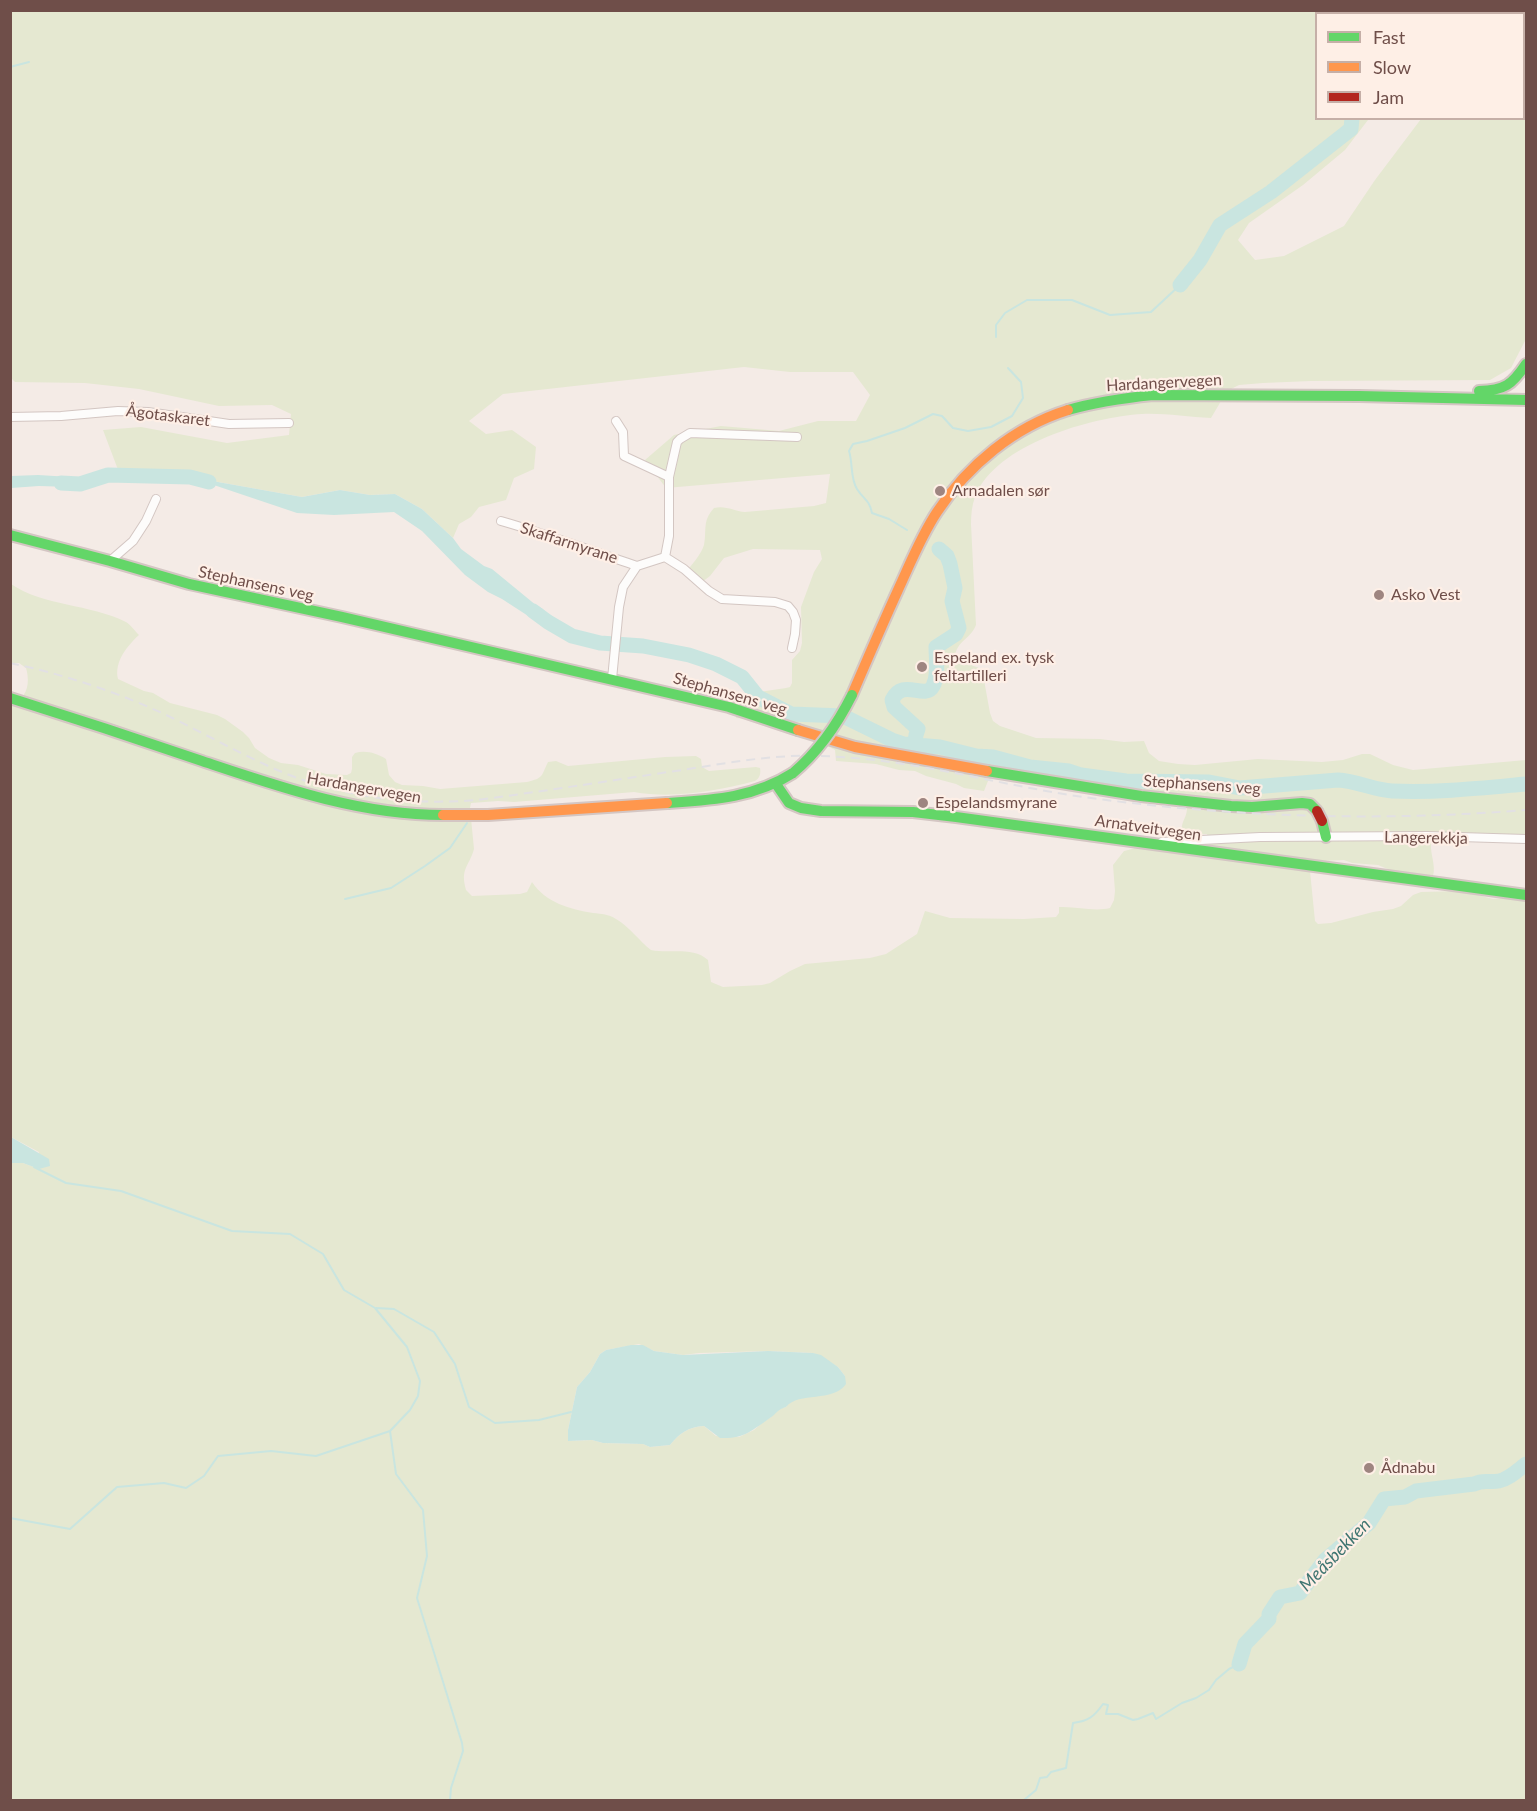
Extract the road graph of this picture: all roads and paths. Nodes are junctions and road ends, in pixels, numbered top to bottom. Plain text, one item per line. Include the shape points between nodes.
1 (1527, 364) edge
2 (1359, 396) junction
3 (1408, 396) junction
4 (1527, 400) edge
5 (1527, 406) edge
6 (10, 417) edge
7 (616, 421) dead end
8 (290, 423) dead end
9 (797, 437) dead end
10 (669, 477) junction
11 (156, 499) dead end
12 (501, 521) dead end
13 (10, 535) edge
14 (665, 557) junction
15 (110, 561) junction
16 (637, 566) junction
17 (792, 648) dead end
18 (612, 679) junction
19 (10, 698) edge
20 (776, 784) junction
21 (1326, 837) junction
22 (1527, 839) edge
23 (1151, 843) junction
24 (1527, 895) edge

1 - 2 main road via 1511,384 1494,390 1405,390
2 - 3 main road, Hardangervegen
2 - 20 main road, Hardangervegen, bridge via 1183,394 1120,398 1068,409 1013,435 968,472 937,513 915,552 841,716 807,762
3 - 4 main road, Hardangervegen
3 - 5 main road via 1444,404
6 - 8 street, Ågotaskaret via 118,411 229,424
7 - 10 street via 623,432 624,456
9 - 10 street via 690,433 677,442
10 - 14 street
11 - 15 street via 133,541
12 - 16 street, Skaffarmyrane
13 - 15 main road, Stephansens veg
14 - 16 street, Skaffarmyrane
14 - 17 street via 722,599 788,606 796,621
15 - 18 main road, Stephansens veg via 189,584
16 - 18 street, Skaffarmyrane via 623,587
18 - 21 main road, Stephansens veg via 729,707 855,747 1024,778 1231,806 1302,802 1310,804 1319,816
19 - 20 main road, Hardangervegen via 284,788 366,807 423,815 708,800 743,795
20 - 23 main road, Arnatveitvegen via 789,803 801,808 913,812
21 - 22 street, Langerekkja
21 - 23 street, Langerekkja
23 - 24 main road, Arnatveitvegen

